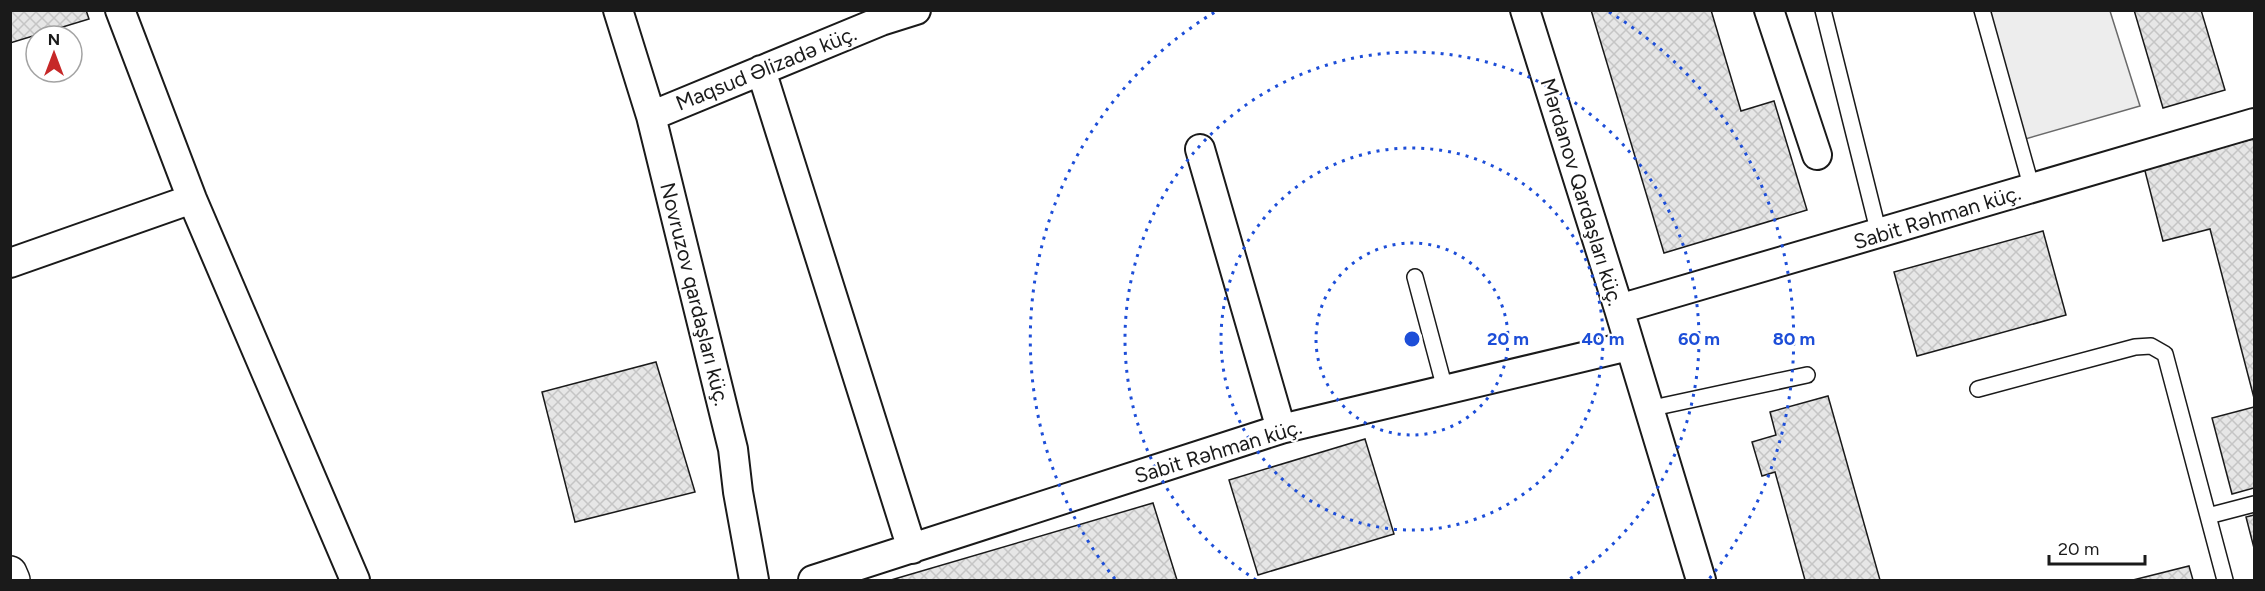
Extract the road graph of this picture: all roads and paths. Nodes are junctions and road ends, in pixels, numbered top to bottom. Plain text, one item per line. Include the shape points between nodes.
1 (120, 10) edge
2 (618, 10) edge
3 (916, 10) edge
4 (1525, 10) edge
5 (1769, 10) edge
6 (1823, 10) edge
7 (1982, 10) edge
8 (880, 16) edge
9 (761, 70) junction
10 (651, 116) junction
11 (2254, 123) edge
12 (1200, 149) dead end
13 (1817, 155) dead end
14 (2032, 189) junction
15 (192, 199) junction
16 (1879, 234) junction
17 (10, 262) edge
18 (1415, 277) dead end
19 (1619, 309) junction
20 (1629, 346) junction
21 (1807, 375) dead end
22 (1978, 388) dead end
23 (1445, 389) junction
24 (1648, 409) junction
25 (1281, 429) junction
26 (2254, 504) edge
27 (2208, 516) junction
28 (912, 549) junction
29 (10, 573) edge
30 (13, 580) edge
31 (355, 580) edge
32 (754, 580) edge
33 (813, 580) edge
34 (1701, 580) edge
35 (2225, 580) edge

1 - 15 street
2 - 10 street, Novruzov qardaşları küç.
3 - 8 street, Maqsud Əlizadə küç.
4 - 19 street, Mərdanov Qardaşları küç.
5 - 13 street
6 - 16 lane
7 - 14 lane
8 - 9 street, Maqsud Əlizadə küç.
9 - 10 street, Maqsud Əlizadə küç.
9 - 28 street
10 - 32 street, Novruzov qardaşları küç. via 733,449
11 - 14 street, Sabit Rəhman küç.
12 - 25 street
14 - 16 street, Sabit Rəhman küç.
15 - 17 street
15 - 31 street
16 - 19 street, Sabit Rəhman küç.
18 - 23 lane
19 - 20 street, Mərdanov Qardaşları küç.
20 - 23 street, Sabit Rəhman küç.
20 - 24 street, Mərdanov Qardaşları küç.
21 - 24 lane
22 - 27 lane via 2151,346 2165,354
23 - 25 street, Sabit Rəhman küç.
24 - 34 street, Mərdanov Qardaşları küç.
25 - 28 street, Sabit Rəhman küç.
26 - 27 lane
27 - 35 lane
28 - 33 street, Sabit Rəhman küç.
29 - 30 main road

